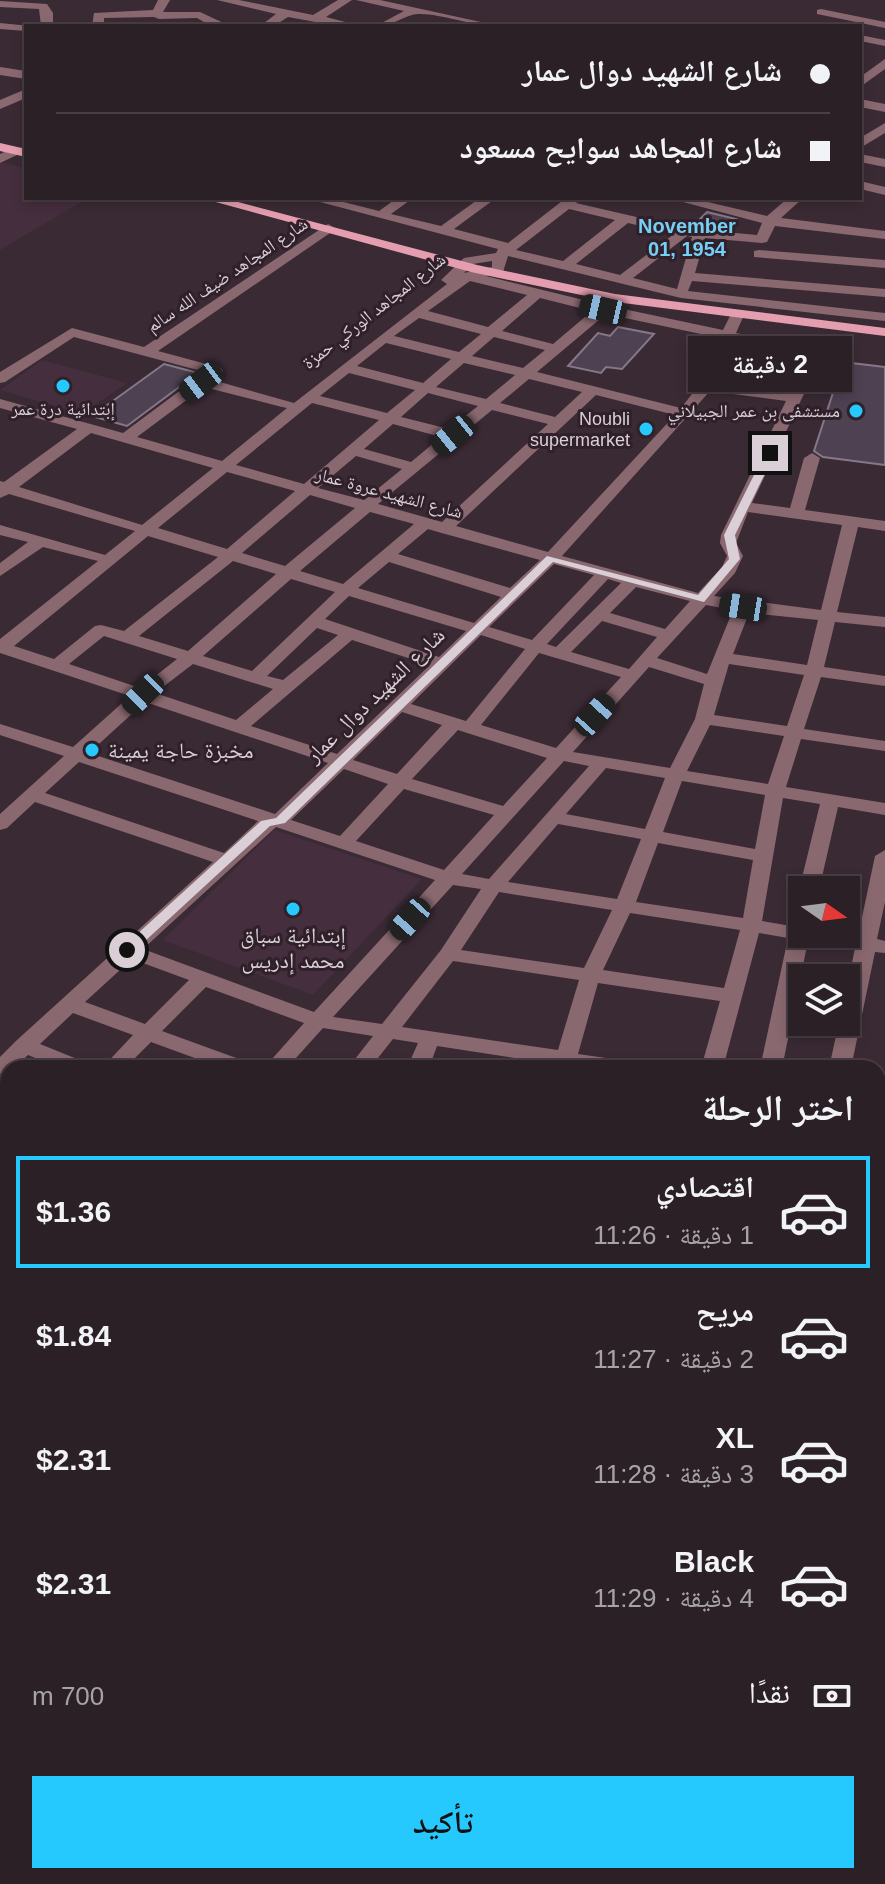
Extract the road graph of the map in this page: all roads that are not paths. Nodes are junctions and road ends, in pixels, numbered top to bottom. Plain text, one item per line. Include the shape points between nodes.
1 (164, 0) edge
2 (198, 0) edge
3 (223, 0) edge
4 (346, 0) edge
5 (362, 0) edge
6 (0, 4) edge
7 (414, 6) edge
8 (821, 12) dead end
9 (286, 13) junction
10 (200, 15) junction
11 (160, 18) edge
12 (316, 18) junction
13 (459, 23) edge
14 (47, 24) edge
15 (98, 24) edge
16 (217, 24) edge
17 (269, 24) edge
18 (345, 24) edge
19 (385, 24) edge
20 (885, 25) edge
21 (0, 26) edge
22 (24, 28) edge
23 (862, 38) edge
24 (885, 43) edge
25 (885, 63) edge
26 (0, 71) edge
27 (24, 75) edge
28 (862, 79) edge
29 (885, 82) edge
30 (0, 93) edge
31 (22, 94) edge
32 (862, 103) edge
33 (0, 105) edge
34 (885, 108) edge
35 (881, 131) edge
36 (0, 141) edge
37 (862, 143) edge
38 (0, 147) edge
39 (24, 149) edge
40 (862, 158) edge
41 (0, 159) edge
42 (885, 163) edge
43 (862, 185) edge
44 (885, 191) edge
45 (216, 200) edge
46 (241, 200) edge
47 (320, 200) edge
48 (403, 200) edge
49 (486, 200) edge
50 (683, 200) edge
51 (725, 200) edge
52 (794, 200) edge
53 (570, 201) edge
54 (715, 208) junction
55 (381, 215) junction
56 (625, 218) junction
57 (770, 221) junction
58 (328, 228) junction
59 (444, 230) junction
60 (691, 233) junction
61 (885, 235) edge
62 (761, 246) junction
63 (501, 258) junction
64 (885, 264) edge
65 (470, 267) junction
66 (564, 267) junction
67 (686, 276) junction
68 (622, 280) junction
69 (752, 281) junction
70 (884, 290) edge
71 (536, 294) junction
72 (681, 294) junction
73 (609, 304) junction
74 (417, 313) junction
75 (737, 315) junction
76 (885, 317) edge
77 (885, 326) edge
78 (489, 332) junction
79 (885, 332) edge
80 (729, 335) junction
81 (383, 338) junction
82 (556, 349) junction
83 (146, 352) junction
84 (458, 358) junction
85 (346, 368) junction
86 (527, 374) junction
87 (0, 379) edge
88 (201, 382) junction
89 (706, 386) junction
90 (424, 388) junction
91 (593, 390) junction
92 (309, 398) junction
93 (796, 398) junction
94 (0, 403) edge
95 (287, 404) junction
96 (490, 405) junction
97 (685, 413) junction
98 (388, 419) junction
99 (558, 422) junction
100 (88, 428) junction
101 (453, 435) junction
102 (125, 439) junction
103 (352, 450) junction
104 (812, 458) dead end
105 (217, 467) junction
106 (413, 467) junction
107 (2, 489) edge
108 (304, 491) junction
109 (364, 507) junction
110 (745, 507) junction
111 (796, 514) junction
112 (851, 522) junction
113 (424, 524) junction
114 (885, 526) edge
115 (140, 528) junction
116 (444, 529) junction
117 (0, 530) edge
118 (39, 542) junction
119 (230, 555) junction
120 (97, 556) junction
121 (386, 556) junction
122 (551, 558) junction
123 (0, 571) edge
124 (289, 573) junction
125 (605, 573) junction
126 (633, 581) junction
127 (348, 588) junction
128 (514, 595) junction
129 (700, 599) junction
130 (743, 607) junction
131 (598, 615) junction
132 (826, 619) junction
133 (313, 621) junction
134 (885, 622) edge
135 (480, 628) junction
136 (885, 631) edge
137 (350, 633) junction
138 (0, 634) edge
139 (668, 635) junction
140 (126, 638) junction
141 (536, 646) junction
142 (0, 648) edge
143 (560, 653) junction
144 (188, 657) junction
145 (723, 658) junction
146 (443, 664) junction
147 (56, 666) junction
148 (638, 668) junction
149 (814, 671) junction
150 (256, 677) junction
151 (713, 681) junction
152 (885, 681) edge
153 (286, 687) junction
154 (143, 694) junction
155 (400, 706) junction
156 (704, 719) junction
157 (240, 726) junction
158 (462, 726) junction
159 (0, 729) edge
160 (796, 733) junction
161 (885, 746) edge
162 (558, 755) junction
163 (79, 756) junction
164 (340, 761) junction
165 (601, 763) junction
166 (675, 776) junction
167 (398, 781) junction
168 (775, 791) junction
169 (34, 795) junction
170 (830, 800) junction
171 (885, 809) edge
172 (506, 813) junction
173 (555, 818) junction
174 (280, 820) junction
175 (1, 821) edge
176 (649, 837) junction
177 (345, 842) junction
178 (763, 856) junction
179 (885, 856) edge
180 (226, 860) junction
181 (812, 876) edge
182 (447, 878) junction
183 (494, 885) junction
184 (624, 906) junction
185 (751, 927) junction
186 (788, 929) edge
187 (876, 946) edge
188 (798, 948) edge
189 (127, 950) junction
190 (448, 954) junction
191 (590, 976) junction
192 (202, 979) junction
193 (732, 996) junction
194 (69, 1004) junction
195 (318, 1021) junction
196 (146, 1032) junction
197 (384, 1033) junction
198 (430, 1038) junction
199 (24, 1045) junction
200 (9, 1060) edge
201 (55, 1060) edge
202 (120, 1060) edge
203 (221, 1060) edge
204 (284, 1060) edge
205 (365, 1060) edge
206 (421, 1060) edge
207 (549, 1060) edge
208 (566, 1060) edge
209 (714, 1060) edge
210 (773, 1060) edge
211 (842, 1060) edge

1 - 11 street
2 - 10 street
3 - 9 street
4 - 12 street
5 - 7 street
6 - 14 street via 43,6
7 - 13 street
7 - 19 street
8 - 20 street
9 - 12 street
9 - 17 street
10 - 11 street
10 - 16 street
11 - 15 street via 102,14
12 - 18 street
21 - 22 street
23 - 24 street
25 - 28 street
26 - 27 street
28 - 29 street
30 - 31 street
31 - 33 street
32 - 34 street
35 - 37 street
36 - 39 main road
38 - 39 main road
39 - 41 street
40 - 42 street
43 - 44 street
45 - 58 main road
46 - 65 main road
47 - 55 street
48 - 55 street
49 - 59 street
50 - 54 street
51 - 54 street
52 - 57 street
53 - 56 street
53 - 63 street
54 - 57 street
55 - 59 street
56 - 60 street
56 - 66 street
57 - 61 street
57 - 62 street
58 - 65 main road
58 - 83 street, شارع المجاهد ضيف الله سالم
59 - 63 street
60 - 62 street
60 - 67 street
60 - 68 street
62 - 64 street
62 - 69 street
63 - 65 street, شارع المجاهد الوركي حمزة
63 - 66 street
63 - 73 main road
63 - 77 main road via 530,274 621,293
65 - 71 street
65 - 74 street, شارع المجاهد الوركي حمزة
65 - 95 street, شارع المجاهد الوركي حمزة
66 - 68 street
67 - 69 street
67 - 72 street
68 - 72 street
69 - 70 street
71 - 73 street
71 - 78 street
72 - 76 street
73 - 75 main road
73 - 80 street
73 - 82 street
74 - 78 street
74 - 81 street, شارع المجاهد الوركي حمزة
75 - 79 main road
75 - 80 street, شارع الشهيد دوال عمار
78 - 82 street
78 - 84 street
80 - 89 street, شارع الشهيد دوال عمار
80 - 93 street via 816,354
81 - 84 street
81 - 85 street, شارع المجاهد الوركي حمزة
82 - 86 street
83 - 87 street via 72,332
83 - 88 street via 216,371
84 - 86 street
84 - 90 street
85 - 90 street
85 - 92 street, شارع المجاهد الوركي حمزة
86 - 91 street
86 - 96 street
88 - 95 street
88 - 102 street
89 - 93 street
89 - 97 street, شارع الشهيد دوال عمار
90 - 96 street
90 - 98 street
91 - 97 street
91 - 99 street
92 - 98 street
92 - 105 street, شارع المجاهد الوركي حمزة
93 - 110 street
94 - 100 street, شارع الشهيد عروة عمار
95 - 105 street, شارع المجاهد الوركي حمزة
96 - 99 street
96 - 101 street
97 - 122 street, شارع الشهيد دوال عمار
98 - 101 street
98 - 103 street
99 - 116 street
100 - 102 street, شارع الشهيد عروة عمار
100 - 107 street
101 - 106 street
102 - 105 street, شارع الشهيد عروة عمار
103 - 106 street
103 - 108 street
104 - 111 street
105 - 108 street, شارع الشهيد عروة عمار
105 - 115 street, شارع المجاهد الوركي حمزة
106 - 109 street
107 - 115 street
108 - 109 street, شارع الشهيد عروة عمار
108 - 119 street
109 - 113 street, شارع الشهيد عروة عمار
109 - 124 street
110 - 111 street
110 - 129 street via 729,535 734,559
111 - 112 street
112 - 114 street
112 - 132 street
113 - 116 street, شارع الشهيد عروة عمار
113 - 121 street
115 - 119 street
115 - 120 street, شارع المجاهد الوركي حمزة
115 - 142 street, شارع المجاهد الوركي حمزة
116 - 122 street, شارع الشهيد عروة عمار
117 - 118 street
118 - 120 street
118 - 123 street
119 - 124 street
119 - 140 street
120 - 138 street, شارع المجاهد الوركي حمزة
121 - 127 street
121 - 128 street
122 - 125 street, شارع الشهيد عروة عمار
122 - 128 street, شارع الشهيد دوال عمار
124 - 127 street
124 - 144 street
125 - 126 street, شارع الشهيد عروة عمار
125 - 141 street
126 - 129 street, شارع الشهيد عروة عمار
126 - 131 street
127 - 133 street
127 - 135 street
128 - 135 street, شارع الشهيد دوال عمار
129 - 130 street, شارع الشهيد عروة عمار
129 - 139 street
130 - 132 street, شارع الشهيد عروة عمار via 790,618
130 - 145 street
131 - 139 street
131 - 143 street
132 - 134 street, شارع الشهيد عروة عمار
132 - 136 street, شارع الشهيد عروة عمار
132 - 149 street
133 - 137 street
133 - 150 street
135 - 141 street
135 - 146 street, شارع الشهيد دوال عمار
137 - 146 street
137 - 153 street
139 - 148 street
140 - 144 street
140 - 147 street via 101,630
141 - 143 street
141 - 158 street
142 - 147 street
143 - 148 street
144 - 150 street
144 - 154 street
145 - 149 street
145 - 151 street
146 - 155 street, شارع الشهيد دوال عمار
147 - 154 street
148 - 151 street
148 - 162 street
149 - 152 street
149 - 160 street
150 - 153 street
151 - 156 street
153 - 157 street
154 - 157 street
154 - 163 street
155 - 158 street
155 - 164 street, شارع الشهيد دوال عمار
156 - 160 street
156 - 166 street
157 - 164 street
158 - 162 street
158 - 167 street
159 - 163 street
160 - 161 street
160 - 168 street
162 - 165 street
162 - 172 street
163 - 169 street
163 - 174 street
164 - 167 street
164 - 174 street, شارع الشهيد دوال عمار
165 - 166 street
165 - 173 street
166 - 168 street
166 - 176 street
167 - 172 street
167 - 177 street
168 - 170 street
168 - 178 street
169 - 175 street
169 - 180 street
170 - 171 street
170 - 181 street
172 - 182 street
173 - 176 street
173 - 183 street
174 - 177 street
174 - 180 street, شارع الشهيد دوال عمار via 266,824
176 - 178 street
176 - 184 street
177 - 182 street
178 - 185 street
179 - 187 street
180 - 189 street, شارع الشهيد دوال عمار
182 - 183 street
182 - 195 street
183 - 184 street
183 - 190 street
184 - 185 street
184 - 191 street
185 - 186 street
185 - 193 street
187 - 211 street
188 - 210 street
189 - 192 street
189 - 194 street, شارع الشهيد دوال عمار
190 - 191 street
190 - 197 street
191 - 193 street
191 - 208 street
192 - 195 street
192 - 196 street
193 - 209 street
194 - 196 street
194 - 199 street, شارع الشهيد دوال عمار
195 - 197 street
195 - 204 street
196 - 202 street
196 - 203 street
197 - 198 street
197 - 205 street
198 - 206 street
198 - 207 street
199 - 200 street, شارع الشهيد دوال عمار
199 - 201 street

